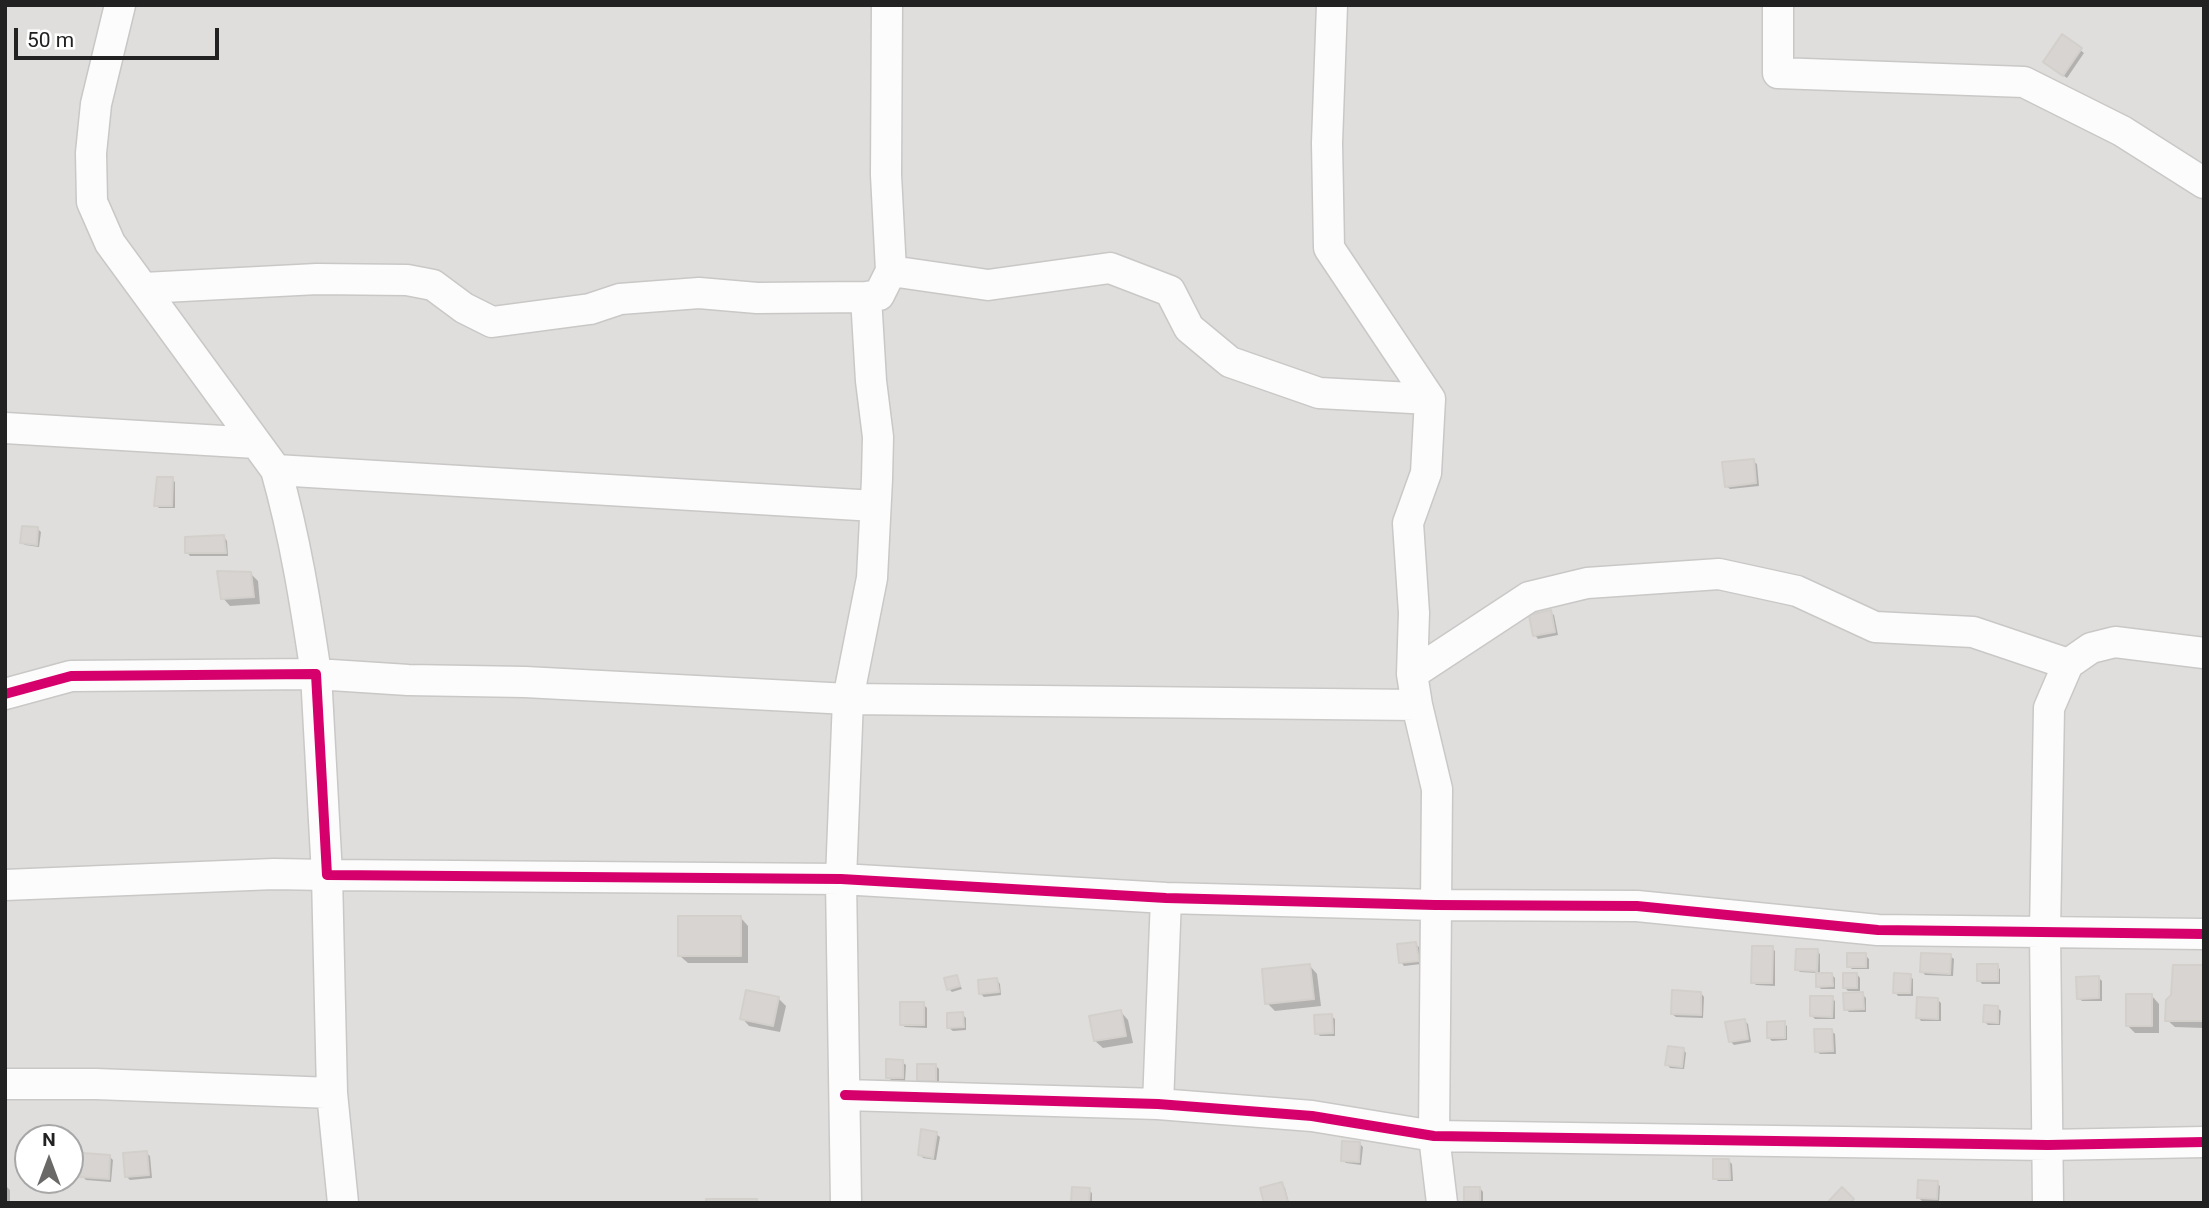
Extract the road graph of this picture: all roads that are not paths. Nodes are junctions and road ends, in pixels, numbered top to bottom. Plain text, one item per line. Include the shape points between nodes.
1 (120, 5) edge
2 (887, 5) edge
3 (1332, 5) edge
4 (1778, 5) edge
5 (2204, 183) edge
6 (891, 271) junction
7 (144, 288) junction
8 (866, 297) junction
9 (1430, 398) junction
10 (5, 428) edge
11 (256, 443) junction
12 (276, 470) junction
13 (875, 506) junction
14 (2204, 653) edge
15 (2068, 664) junction
16 (316, 674) junction
17 (1412, 674) junction
18 (5, 694) edge
19 (848, 699) junction
20 (1416, 705) junction
21 (327, 875) junction
22 (841, 879) junction
23 (5, 885) edge
24 (1166, 898) junction
25 (1435, 905) junction
26 (2045, 931) junction
27 (2204, 933) edge
28 (5, 1084) edge
29 (332, 1093) junction
30 (845, 1095) junction
31 (1158, 1104) junction
32 (1434, 1136) junction
33 (2204, 1142) edge
34 (2048, 1145) junction
35 (343, 1203) edge
36 (846, 1203) edge
37 (1442, 1203) edge
38 (2048, 1203) edge

1 - 7 street via 96,104 92,202 110,243
2 - 6 street via 886,176
3 - 9 street via 1329,248
4 - 5 street via 1778,72 2024,82 2122,131
6 - 8 street via 879,295
6 - 9 street via 988,285 1110,268 1170,291 1189,328 1230,362 1319,393
7 - 8 street via 317,279 407,280 433,285 492,322 590,309 620,299 699,293 757,298
7 - 11 street
8 - 13 street via 878,437
9 - 17 street via 1426,473 1408,523 1414,613
10 - 11 street
11 - 12 street
12 - 13 street
12 - 16 street
13 - 19 street via 872,578
14 - 15 street via 2115,642 2091,648
15 - 17 street via 1973,632 1875,627 1797,591 1719,573 1587,583 1529,597
15 - 26 street via 2049,708
16 - 18 street via 71,676
16 - 19 street
16 - 21 street
17 - 20 street
19 - 20 street
19 - 22 street
20 - 25 street via 1437,789
21 - 22 street
21 - 23 street
21 - 29 street
22 - 24 street
22 - 30 street
24 - 25 street
24 - 31 street
25 - 26 street via 1637,906 1878,930
25 - 32 street
26 - 27 street
26 - 34 street
28 - 29 street
29 - 35 street
30 - 31 street
30 - 36 street
31 - 32 street via 1312,1116
32 - 34 street
32 - 37 street
33 - 34 street
34 - 38 street

